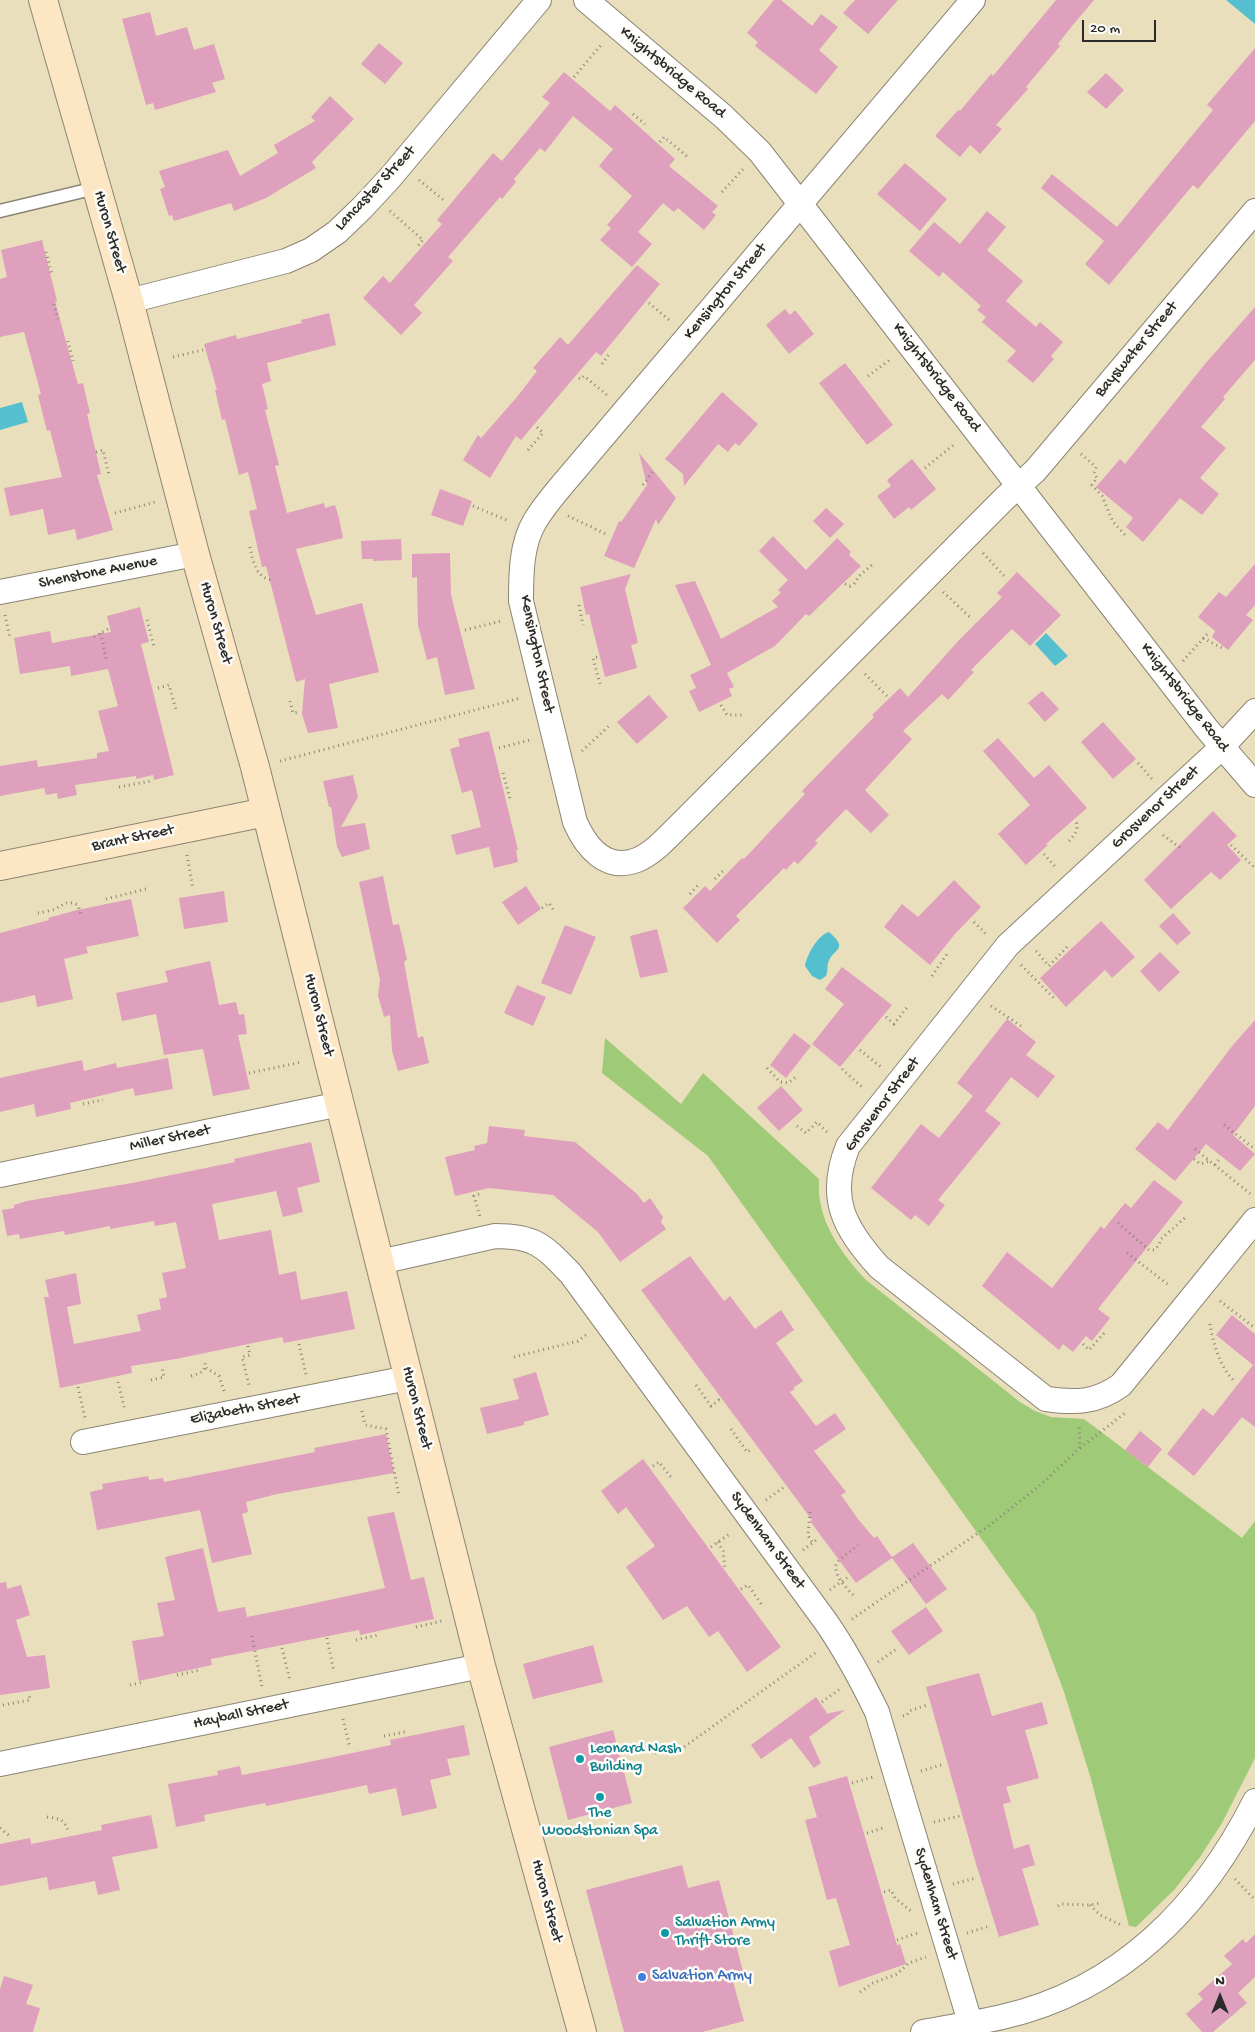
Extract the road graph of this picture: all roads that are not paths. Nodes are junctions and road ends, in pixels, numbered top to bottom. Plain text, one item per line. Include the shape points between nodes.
1 (43, 0) edge
2 (539, 0) edge
3 (586, 0) edge
4 (974, 0) edge
5 (96, 188) junction
6 (802, 204) junction
7 (0, 211) edge
8 (1255, 211) edge
9 (129, 301) junction
10 (1018, 487) junction
11 (195, 554) junction
12 (2, 599) edge
13 (1255, 712) edge
14 (1222, 748) junction
15 (1255, 785) edge
16 (266, 812) junction
17 (0, 866) edge
18 (340, 1104) junction
19 (0, 1175) edge
20 (1255, 1220) edge
21 (380, 1262) junction
22 (408, 1378) junction
23 (84, 1432) road end
24 (481, 1666) junction
25 (0, 1764) edge
26 (1255, 1800) edge
27 (971, 2027) edge
28 (582, 2032) edge
29 (923, 2032) edge

1 - 5 main road, Huron Street
2 - 9 street, Lancaster Street via 389,179 337,232 311,250 286,261
3 - 6 street, Knightsbridge Road via 730,122 760,152
4 - 6 street, Kensington Street
5 - 7 lane
5 - 9 main road, Huron Street
6 - 10 street, Knightsbridge Road
6 - 10 street, Kensington Street via 568,478 534,522 528,536 521,575 521,601 575,822 582,839 607,860 624,864 650,852
8 - 10 street, Bayswater Street
9 - 11 main road, Huron Street
10 - 14 street, Knightsbridge Road
11 - 12 street, Shenstone Avenue
11 - 16 main road, Huron Street
13 - 14 street, Grosvenor Street
14 - 15 street, Knightsbridge Road
14 - 20 street, Grosvenor Street via 1008,945 848,1146 839,1173 842,1209 848,1227 878,1267 1046,1399 1078,1402 1109,1394 1121,1385
16 - 17 main road, Brant Street
16 - 18 main road, Huron Street
18 - 19 street, Miller Street
18 - 21 main road, Huron Street
21 - 22 main road, Huron Street
21 - 27 street, Sydenham Street via 495,1236 511,1236 539,1244 571,1274 835,1635 862,1681 877,1712
22 - 23 street, Elizabeth Street
22 - 24 main road, Huron Street
24 - 25 street, Hayball Street
24 - 28 main road, Huron Street
26 - 27 street via 1210,1876 1152,1940 1082,1987 1050,2002
27 - 29 street

